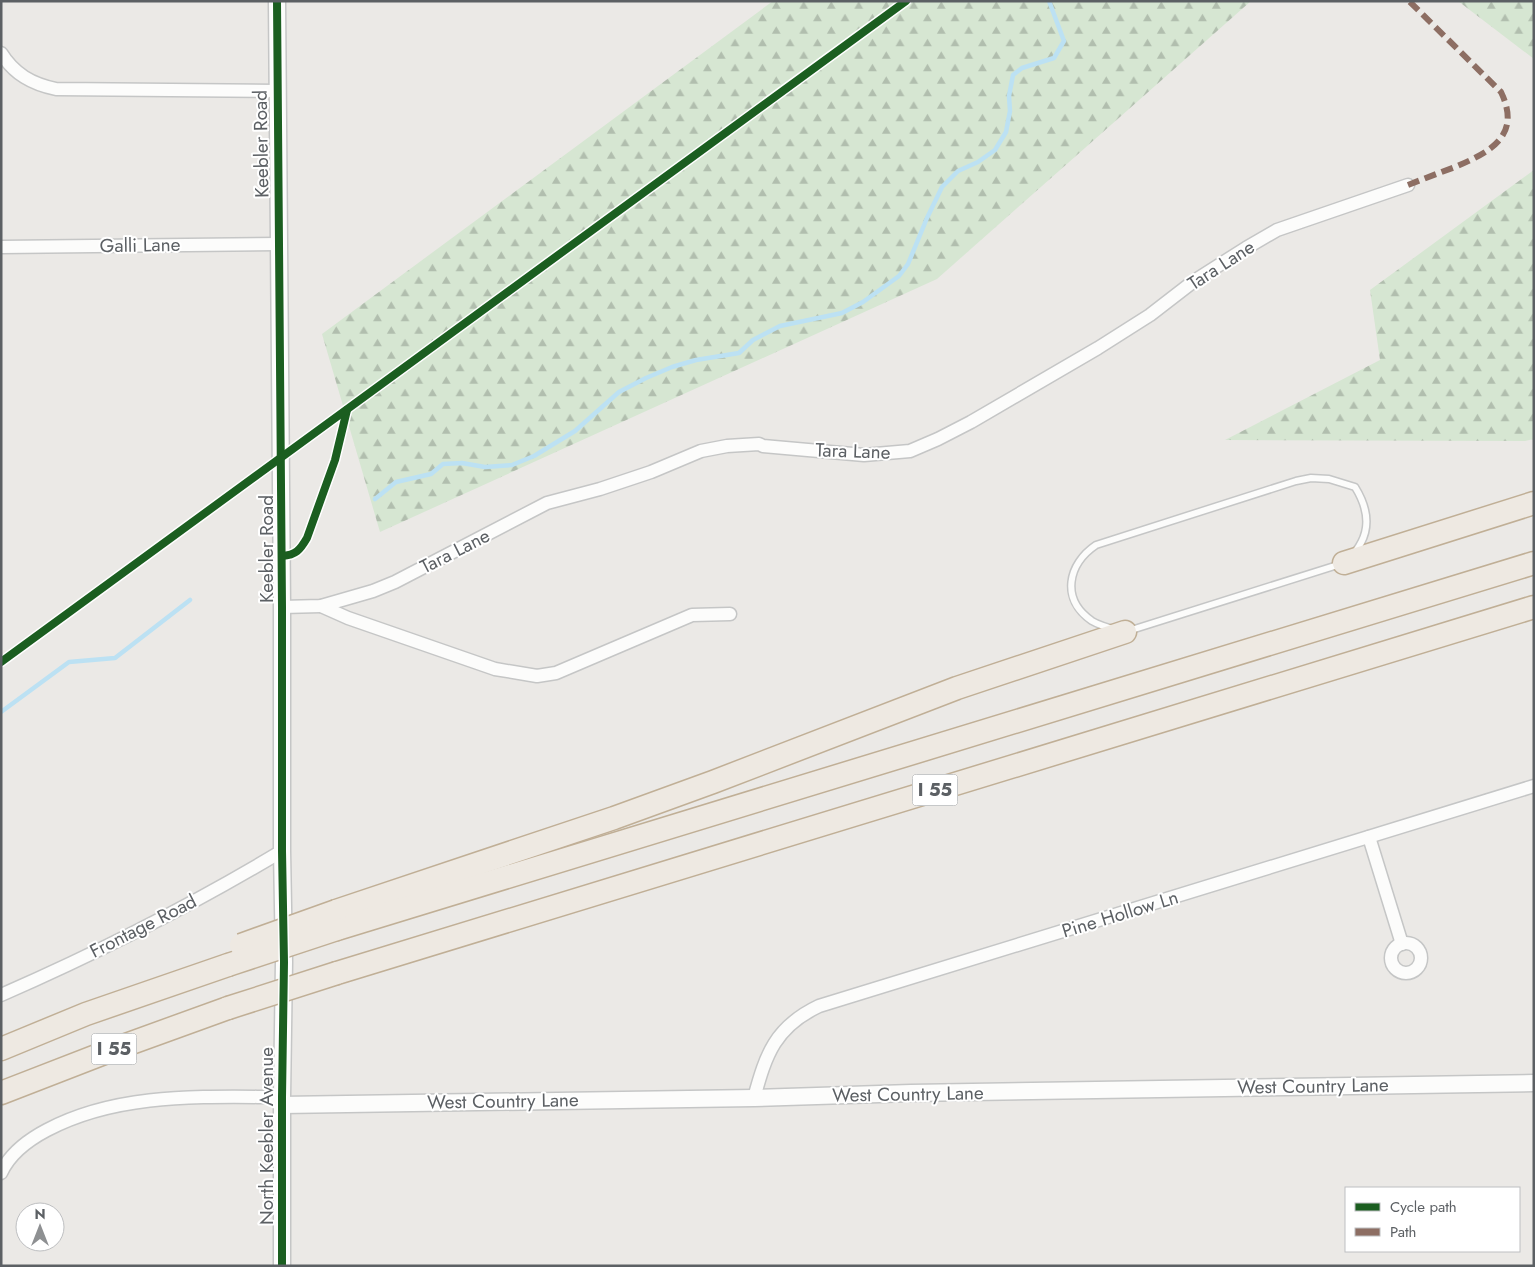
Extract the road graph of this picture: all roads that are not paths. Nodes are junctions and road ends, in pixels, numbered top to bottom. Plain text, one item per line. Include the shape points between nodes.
1 (277, 1) edge
2 (1, 53) edge
3 (277, 91) junction
4 (1408, 185) dead end
5 (279, 244) junction
6 (1, 247) edge
7 (1534, 503) edge
8 (1344, 563) junction
9 (1534, 563) edge
10 (321, 606) junction
11 (282, 607) junction
12 (1534, 607) edge
13 (730, 614) dead end
14 (1125, 632) junction
15 (1534, 786) edge
16 (1369, 837) junction
17 (282, 851) junction
18 (336, 920) junction
19 (1402, 944) dead end
20 (1, 995) edge
21 (283, 1006) joint
22 (1, 1049) edge
23 (1534, 1082) edge
24 (1, 1094) edge
25 (754, 1098) junction
26 (282, 1101) junction
27 (1, 1173) edge
28 (282, 1266) edge

1 - 3 street, Keebler Road
2 - 3 street via 16,72 28,80 56,89
3 - 5 street, Keebler Road
4 - 10 street, Tara Lane via 1277,230 1202,276 1150,316 1098,348 971,422 910,452 864,455 759,444 701,451 651,472 547,503 394,582
5 - 6 street, Galli Lane
5 - 11 street, Keebler Road
7 - 8 highway
8 - 14 lane
8 - 14 lane via 1354,555 1364,537 1366,512 1355,487 1329,479 1296,481 1096,544 1086,552 1073,572 1074,599 1093,622
9 - 18 highway, I 55
10 - 11 street, Tara Lane
10 - 13 street, Tara Lane via 495,669 538,676 556,673 692,615
11 - 17 street, Keebler Road
12 - 24 highway, I 55, bridge via 337,973 228,1008
14 - 18 highway via 957,688 713,782
15 - 16 street, Pine Hollow Ln
16 - 19 street
16 - 25 street, Pine Hollow Ln via 819,1006 799,1018 774,1042
17 - 20 street, Frontage Road via 129,934
17 - 21 street, Keebler Road
18 - 22 highway, I 55, bridge via 228,957 187,978
21 - 26 street, North Keebler Avenue
23 - 25 street, West Country Lane
25 - 26 street, West Country Lane
26 - 27 street, West Country Lane via 206,1097 110,1106 82,1114 32,1138 16,1150
26 - 28 street, North Keebler Avenue

